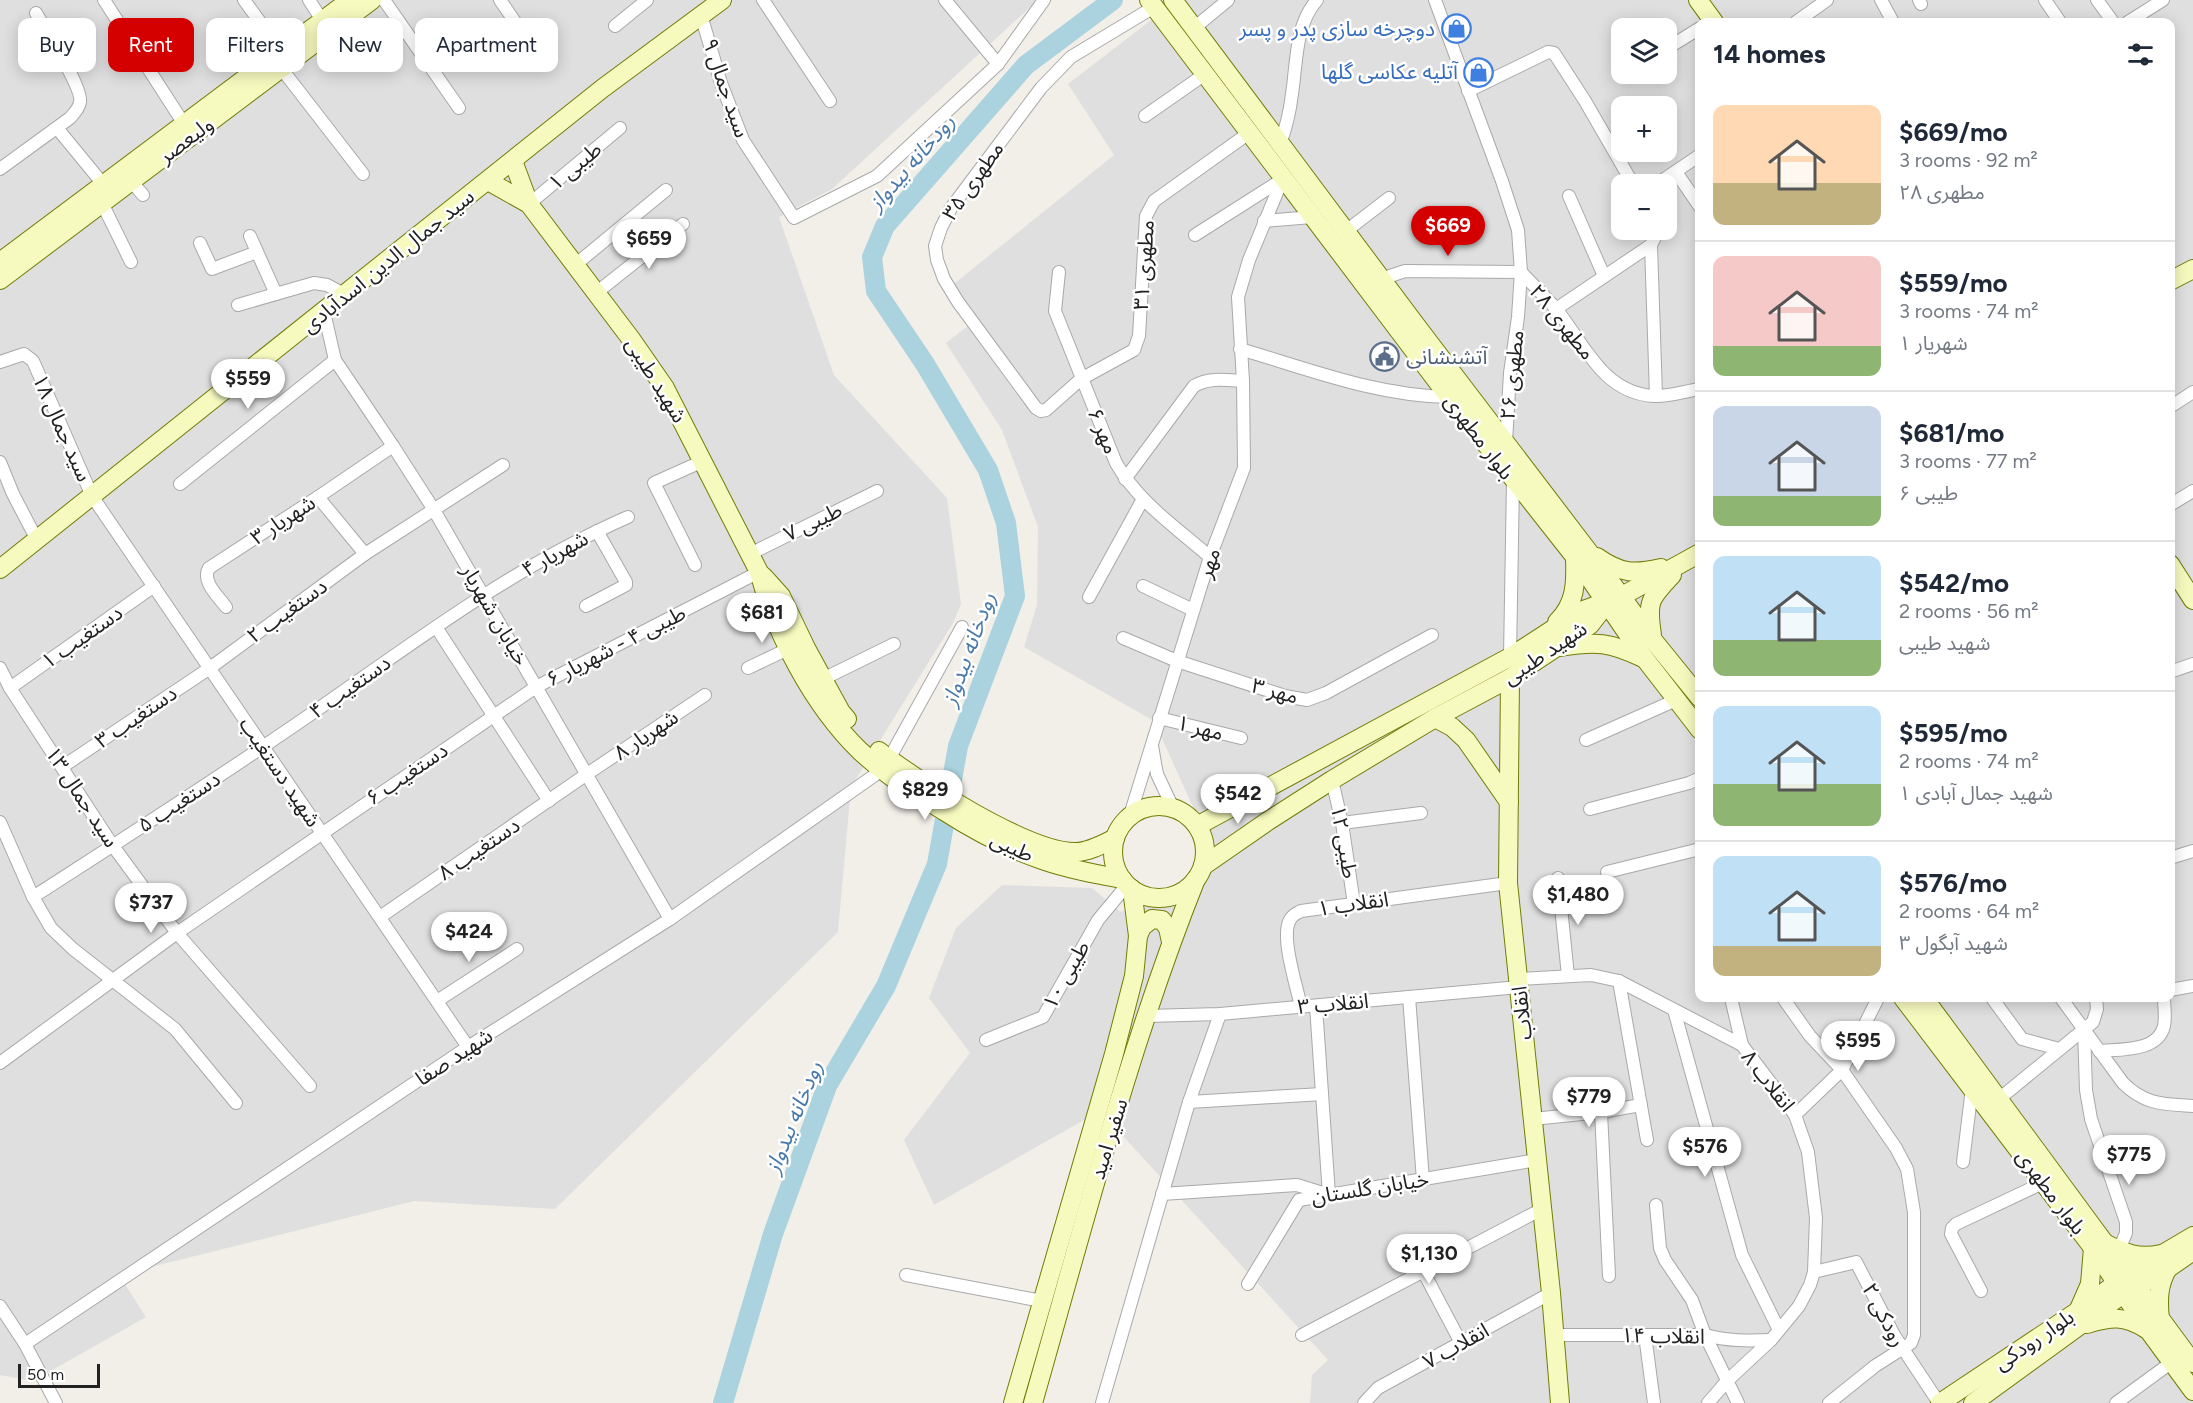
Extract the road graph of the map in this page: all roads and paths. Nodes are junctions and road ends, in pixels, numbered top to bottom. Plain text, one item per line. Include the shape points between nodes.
1 (244, 0) edge
2 (309, 0) edge
3 (350, 0) edge
4 (372, 0) edge
5 (384, 0) edge
6 (500, 0) edge
7 (647, 0) edge
8 (722, 0) edge
9 (763, 0) edge
10 (945, 0) edge
11 (1173, 0) edge
12 (1228, 0) edge
13 (1317, 0) edge
14 (1435, 0) edge
15 (1698, 0) edge
16 (1827, 0) edge
17 (1881, 0) edge
18 (2045, 0) edge
19 (2097, 0) edge
20 (2163, 0) edge
21 (1039, 2) edge
22 (105, 3) edge
23 (1151, 3) edge
24 (36, 13) dead end
25 (701, 15) junction
26 (255, 18) edge
27 (321, 18) edge
28 (325, 18) edge
29 (512, 18) edge
30 (1706, 18) edge
31 (1802, 18) edge
32 (1891, 18) edge
33 (2057, 18) edge
34 (2110, 18) edge
35 (2134, 18) edge
36 (317, 25) edge
37 (615, 26) dead end
38 (1194, 28) junction
39 (1695, 31) edge
40 (305, 37) edge
41 (1677, 42) edge
42 (305, 44) edge
43 (998, 64) junction
44 (263, 72) edge
45 (268, 72) edge
46 (290, 72) edge
47 (1205, 74) junction
48 (1468, 91) junction
49 (830, 101) dead end
50 (459, 108) dead end
51 (1145, 116) dead end
52 (184, 124) junction
53 (57, 128) junction
54 (621, 128) dead end
55 (1249, 133) junction
56 (1280, 144) junction
57 (1695, 159) edge
58 (513, 162) junction
59 (0, 170) edge
60 (1676, 172) junction
61 (363, 174) dead end
62 (1627, 174) edge
63 (1673, 174) edge
64 (1283, 178) junction
65 (488, 181) junction
66 (666, 190) dead end
67 (105, 195) junction
68 (1569, 196) dead end
69 (1389, 198) dead end
70 (1695, 200) edge
71 (529, 204) junction
72 (1312, 217) junction
73 (1264, 221) junction
74 (683, 224) dead end
75 (1346, 231) junction
76 (1195, 235) dead end
77 (250, 236) dead end
78 (1653, 240) edge
79 (200, 243) dead end
80 (1651, 244) junction
81 (257, 252) junction
82 (0, 262) edge
83 (131, 262) dead end
84 (574, 265) junction
85 (2193, 269) edge
86 (1059, 272) dead end
87 (1521, 272) junction
88 (1604, 276) junction
89 (2175, 278) edge
90 (1381, 279) junction
91 (0, 280) edge
92 (276, 294) junction
93 (596, 294) junction
94 (346, 295) junction
95 (238, 305) dead end
96 (1556, 309) junction
97 (324, 312) junction
98 (1408, 329) junction
99 (1240, 349) junction
100 (335, 360) junction
101 (0, 362) edge
102 (1081, 379) junction
103 (1243, 381) junction
104 (1695, 390) edge
105 (2193, 392) edge
106 (1656, 396) junction
107 (1449, 397) junction
108 (2175, 403) edge
109 (1506, 442) junction
110 (393, 446) junction
111 (703, 461) junction
112 (0, 462) edge
113 (503, 465) dead end
114 (1125, 479) junction
115 (1513, 481) junction
116 (180, 484) dead end
117 (876, 491) dead end
118 (2193, 491) edge
119 (92, 496) junction
120 (318, 497) junction
121 (1143, 499) junction
122 (2175, 502) edge
123 (434, 510) junction
124 (628, 517) dead end
125 (597, 531) junction
126 (37, 540) junction
127 (365, 554) junction
128 (750, 554) junction
129 (1582, 554) junction
130 (1695, 556) edge
131 (1210, 557) junction
132 (1683, 562) junction
133 (695, 565) dead end
134 (0, 569) edge
135 (759, 572) junction
136 (2175, 572) edge
137 (154, 586) junction
138 (1143, 586) dead end
139 (483, 595) junction
140 (1089, 597) dead end
141 (1614, 600) junction
142 (2193, 600) edge
143 (586, 606) dead end
144 (226, 607) dead end
145 (1193, 610) junction
146 (436, 627) junction
147 (962, 627) dead end
148 (1432, 635) dead end
149 (1123, 638) dead end
150 (1550, 641) junction
151 (894, 644) dead end
152 (790, 648) junction
153 (1652, 653) junction
154 (1510, 657) junction
155 (1177, 661) junction
156 (2193, 664) edge
157 (0, 668) edge
158 (210, 668) junction
159 (748, 668) dead end
160 (2175, 670) edge
161 (1510, 678) junction
162 (823, 679) junction
163 (536, 687) junction
164 (10, 688) junction
165 (1695, 693) edge
166 (705, 695) dead end
167 (1676, 700) junction
168 (493, 716) junction
169 (1159, 718) junction
170 (1435, 718) junction
171 (1695, 724) edge
172 (1241, 738) dead end
173 (1586, 740) dead end
174 (1151, 742) junction
175 (263, 747) junction
176 (886, 764) junction
177 (62, 767) junction
178 (587, 774) junction
179 (1332, 780) junction
180 (1695, 780) edge
181 (917, 786) joint
182 (1250, 798) junction
183 (549, 801) junction
184 (1509, 802) junction
185 (1173, 808) junction
186 (1590, 809) dead end
187 (1421, 813) dead end
188 (962, 814) junction
189 (1268, 821) junction
190 (0, 822) edge
191 (1342, 823) junction
192 (1197, 826) junction
193 (322, 832) junction
194 (1118, 832) junction
195 (113, 846) junction
196 (1695, 850) edge
197 (2193, 851) edge
198 (2175, 856) edge
199 (1608, 872) dead end
200 (1199, 873) junction
201 (1558, 878) dead end
202 (1508, 883) junction
203 (1127, 885) junction
204 (33, 897) junction
205 (1354, 904) junction
206 (380, 917) junction
207 (670, 919) junction
208 (177, 933) junction
209 (1138, 936) junction
210 (1171, 942) junction
211 (517, 950) dead end
212 (1568, 976) junction
213 (115, 980) junction
214 (1619, 981) junction
215 (1518, 983) junction
216 (2193, 986) edge
217 (2175, 989) edge
218 (1409, 997) junction
219 (437, 1001) junction
220 (1732, 1002) edge
221 (1786, 1002) edge
222 (1876, 1002) edge
223 (1906, 1002) edge
224 (1927, 1002) edge
225 (1995, 1002) edge
226 (2064, 1002) edge
227 (2097, 1002) edge
228 (2164, 1002) edge
229 (1316, 1006) junction
230 (1301, 1007) junction
231 (1674, 1010) junction
232 (1220, 1014) junction
233 (1147, 1016) junction
234 (2084, 1029) junction
235 (986, 1040) dead end
236 (1742, 1045) junction
237 (468, 1047) junction
238 (2059, 1050) junction
239 (2099, 1051) junction
240 (0, 1063) edge
241 (1842, 1070) junction
242 (310, 1086) dead end
243 (1972, 1088) junction
244 (1322, 1094) junction
245 (1999, 1099) junction
246 (1189, 1102) junction
247 (237, 1103) dead end
248 (1641, 1105) junction
249 (2193, 1106) edge
250 (1601, 1112) junction
251 (1795, 1115) junction
252 (1533, 1119) junction
253 (1647, 1140) dead end
254 (1537, 1160) junction
255 (1963, 1162) dead end
256 (1423, 1179) junction
257 (2043, 1183) junction
258 (1162, 1194) junction
259 (1329, 1195) junction
260 (1656, 1205) dead end
261 (1542, 1209) junction
262 (2193, 1236) edge
263 (2099, 1241) junction
264 (2193, 1251) edge
265 (2168, 1260) junction
266 (1423, 1271) junction
267 (1814, 1272) junction
268 (906, 1275) dead end
269 (1609, 1276) dead end
270 (1248, 1284) dead end
271 (2125, 1284) junction
272 (1981, 1291) dead end
273 (1551, 1293) junction
274 (1042, 1301) junction
275 (0, 1305) edge
276 (2079, 1318) junction
277 (2157, 1329) junction
278 (1302, 1335) dead end
279 (1554, 1335) junction
280 (1646, 1335) junction
281 (1705, 1335) junction
282 (1775, 1335) junction
283 (1461, 1343) junction
284 (25, 1344) junction
285 (1902, 1350) junction
286 (2185, 1354) edge
287 (1727, 1380) junction
288 (2193, 1390) edge
289 (56, 1403) edge
290 (1012, 1403) edge
291 (1033, 1403) edge
292 (1102, 1403) edge
293 (1364, 1403) edge
294 (1560, 1403) edge
295 (1654, 1403) edge
296 (1708, 1403) edge
297 (1738, 1403) edge
298 (1829, 1403) edge
299 (1939, 1403) edge
300 (1973, 1403) edge
301 (2116, 1403) edge

1 - 26 street
2 - 27 street
3 - 28 street, ولیعصر
4 - 42 street, ولیعصر
5 - 50 street
6 - 29 street
7 - 37 street
8 - 25 street, سید جمال الدین اسدآبادی
9 - 49 street
10 - 43 street
11 - 38 street, بلوار مطهری
12 - 38 street
13 - 56 street via 1302,24 1292,97
14 - 48 street, مطهری ۲۶
15 - 30 street
16 - 31 street
17 - 32 street
18 - 33 street
19 - 34 street
20 - 35 street
21 - 43 street
22 - 52 street
23 - 47 street, بلوار مطهری
23 - 102 street, مطهری ۳۵ via 1071,57 1041,88 951,208 935,246 944,279 958,302 1036,408 1041,411 1052,407
24 - 53 street via 80,94 77,110
25 - 43 street, سید جمال ۹ via 743,140 795,219 877,176
25 - 58 street, سید جمال الدین اسدآبادی
36 - 40 street, ولیعصر
38 - 56 street, بلوار مطهری
39 - 41 street
44 - 52 street, ولیعصر
45 - 67 street, ولیعصر via 137,188
46 - 61 street
47 - 51 street
47 - 55 street, بلوار مطهری
48 - 62 street via 1548,52 1554,53
48 - 87 street, مطهری ۲۶ via 1518,230
52 - 67 street, ولیعصر
53 - 59 street
53 - 67 street
54 - 71 street, طیبی ۱
55 - 64 street, بلوار مطهری
55 - 102 street, مطهری ۳۱ via 1148,209 1138,344 1127,355
56 - 75 street, بلوار مطهری
57 - 60 street
58 - 65 street, سید جمال الدین اسدآبادی
58 - 71 street, شهید طیبی
60 - 63 street
60 - 70 street
64 - 72 street, بلوار مطهری
64 - 73 street, مهر
64 - 76 street
65 - 71 street, شهید طیبی
65 - 94 street, سید جمال الدین اسدآبادی
66 - 84 street
67 - 82 street, ولیعصر
67 - 83 street
67 - 91 street, ولیعصر
68 - 88 street
69 - 75 street
71 - 84 street, شهید طیبی
72 - 73 street
72 - 98 street, بلوار مطهری
73 - 99 street, مهر via 1238,297
74 - 93 street
75 - 90 street, بلوار مطهری
77 - 81 street
78 - 80 street
79 - 81 street via 212,269
80 - 88 street
80 - 106 street
81 - 92 street
84 - 93 street, شهید طیبی
85 - 89 street
86 - 102 street, مهر ۶ via 1055,310
87 - 90 street, مطهری ۲۸ via 1405,272
87 - 96 street, مطهری ۲۸
87 - 109 street, مطهری ۲۶ via 1509,373
88 - 96 street
90 - 98 street, بلوار مطهری
92 - 94 street via 314,283
92 - 95 street
93 - 111 street, شهید طیبی via 665,388
94 - 97 street, سید جمال الدین اسدآبادی
96 - 106 street, مطهری ۲۸ via 1613,383 1634,393
97 - 100 street, خیابان شهریار
97 - 119 street, سید جمال الدین اسدآبادی
98 - 107 street, بلوار مطهری
98 - 109 street, بلوار مطهری
99 - 103 street, مهر
99 - 107 street via 1362,385
100 - 110 street, خیابان شهریار
100 - 116 street
101 - 119 street, سید جمال ۱۸ via 24,354 33,361
102 - 114 street, مهر ۶
103 - 114 street via 1212,380 1194,386
103 - 131 street, مهر via 1244,468
104 - 106 street, مطهری ۲۸
105 - 108 street
107 - 115 street, بلوار مطهری
109 - 129 street, بلوار مطهری
110 - 120 street, شهریار ۳
110 - 123 street, خیابان شهریار
111 - 128 street, شهید طیبی
111 - 133 street via 654,483
112 - 126 street
113 - 123 street, دستغیب ۲
114 - 121 street, مهر ۶
115 - 129 street, بلوار مطهری
115 - 154 street
117 - 128 street, طیبی ۷
118 - 122 street
119 - 126 street, سید جمال الدین اسدآبادی
119 - 137 street, شهید دستغیب
120 - 127 street
120 - 144 street, شهریار ۳ via 209,568 207,580
121 - 131 street, مهر ۶
121 - 140 street
123 - 127 street, دستغیب ۲
123 - 139 street, خیابان شهریار
124 - 125 street, شهریار ۴
125 - 139 street, شهریار ۴
125 - 143 street via 626,585
126 - 134 street, سید جمال الدین اسدآبادی
127 - 158 street, دستغیب ۲
128 - 135 street, شهید طیبی
129 - 132 street via 1621,571 1639,573
129 - 141 street, بلوار مطهری
129 - 150 street via 1571,602
130 - 132 street
131 - 145 street, مهر
132 - 141 street, شهید طیبی
132 - 153 street via 1651,600 1648,612
135 - 152 street, شهید طیبی via 768,604
135 - 162 street, شهید طیبی via 781,596
135 - 163 street, طیبی ۴ - شهریار ۶
136 - 142 street
137 - 158 street, شهید دستغیب
137 - 164 street, دستغیب ۱
138 - 145 street
139 - 146 street, شهریار ۴
139 - 163 street, خیابان شهریار
141 - 150 street, شهید طیبی via 1581,610
141 - 153 street, بلوار مطهری
145 - 155 street, مهر
146 - 168 street
146 - 175 street, دستغیب ۴
147 - 176 street
148 - 155 street, مهر ۳ via 1307,700
149 - 155 street, مهر ۳
150 - 153 street via 1602,643
150 - 154 street, شهید طیبی
150 - 161 street, شهید طیبی
151 - 162 street
152 - 159 street
152 - 176 street, شهید طیبی via 831,718 859,750
153 - 165 street, بلوار مطهری
153 - 167 street, بلوار مطهری
154 - 182 street, شهید طیبی
155 - 169 street, مهر
156 - 160 street
157 - 164 street, سید جمال ۱۳
158 - 175 street, شهید دستغیب
158 - 177 street, دستغیب ۳
161 - 170 street, شهید طیبی
161 - 184 street, انقلاب
162 - 176 street, شهید طیبی via 841,712
163 - 168 street, طیبی ۴ - شهریار ۶
163 - 178 street, خیابان شهریار
164 - 177 street, سید جمال ۱۳
166 - 178 street, شهریار ۸
167 - 171 street, بلوار مطهری
167 - 173 street
168 - 183 street
168 - 193 street, دستغیب ۶
169 - 172 street, مهر ۱
169 - 174 street, مهر
170 - 179 street, شهید طیبی
170 - 184 street via 1466,740
174 - 185 street, مهر via 1157,774
174 - 194 street, مهر via 1131,812
175 - 193 street, شهید دستغیب
175 - 195 street, دستغیب ۵
176 - 181 street, شهید طیبی
176 - 207 street, شهید صفا
177 - 195 street, سید جمال ۱۳
178 - 183 street, شهریار ۸
178 - 207 street, خیابان شهریار
179 - 189 street, شهید طیبی
179 - 191 street, طیبی ۱۲
180 - 186 street
181 - 188 street, طیبی
182 - 189 street via 1252,814
182 - 192 street, شهید طیبی
183 - 206 street, دستغیب ۸
184 - 202 street, انقلاب
185 - 192 street
185 - 194 street via 1144,808
187 - 191 street
188 - 194 street, طیبی via 1059,850 1077,852
188 - 203 street, طیبی via 1004,846
189 - 200 street, شهید طیبی
190 - 204 street
191 - 205 street, طیبی ۱۲
192 - 200 street via 1205,853
193 - 206 street, شهید دستغیب
193 - 208 street, دستغیب ۶
194 - 203 street via 1113,852 1115,867
195 - 204 street, دستغیب ۵
195 - 208 street, سید جمال ۱۳
196 - 199 street
197 - 198 street
200 - 203 street via 1186,890 1173,896 1145,896
200 - 210 street, سفیر امید
201 - 212 street
202 - 205 street, انقلاب ۱
202 - 215 street, انقلاب
203 - 209 street, سفیر امید
203 - 235 street, طیبی ۱۰ via 1098,920 1043,1017
204 - 213 street via 51,928
205 - 230 street, انقلاب ۱ via 1301,911 1289,921 1287,941
206 - 219 street, شهید دستغیب
207 - 237 street, شهید صفا
208 - 213 street, دستغیب ۶
208 - 242 street, سید جمال ۱۳
209 - 210 street via 1152,919 1162,920
209 - 274 street, سفیر امید via 1134,976 1117,1043
210 - 233 street, سفیر امید
211 - 219 street
212 - 214 street, انقلاب ۸ via 1591,975
212 - 215 street, انقلاب ۸
213 - 240 street, دستغیب ۶
213 - 247 street via 176,1029
214 - 231 street, انقلاب ۸
214 - 248 street
215 - 218 street, انقلاب ۳
215 - 252 street, انقلاب
216 - 217 street
218 - 229 street, انقلاب ۳
218 - 256 street
219 - 237 street, شهید دستغیب
220 - 236 street
221 - 241 street via 1810,1036
222 - 241 street
223 - 243 street, بلوار مطهری
224 - 245 street, بلوار مطهری
225 - 238 street via 2022,1039
226 - 234 street
227 - 234 street via 2096,1017
228 - 239 street via 2164,1029 2158,1039 2148,1045
229 - 230 street, انقلاب ۳
229 - 244 street
230 - 232 street, انقلاب ۳
231 - 236 street, انقلاب ۸
231 - 282 street via 1742,1255
232 - 233 street, انقلاب ۳
232 - 246 street
233 - 291 street, سفیر امید
234 - 238 street
234 - 239 street
234 - 263 street via 2091,1119 2126,1222 2126,1233
236 - 251 street, انقلاب ۸
237 - 284 street, شهید صفا
238 - 245 street
239 - 249 street via 2136,1095 2163,1104
241 - 251 street
241 - 285 street via 1896,1148 1912,1189 1915,1325 1911,1343
243 - 255 street
243 - 257 street, بلوار مطهری
244 - 246 street
244 - 259 street
245 - 263 street, بلوار مطهری
246 - 258 street
248 - 250 street
248 - 253 street
250 - 252 street
250 - 269 street
251 - 267 street, انقلاب ۸ via 1808,1152 1816,1218
252 - 254 street, انقلاب
254 - 256 street, خیابان گلستان
254 - 261 street, انقلاب
256 - 259 street, خیابان گلستان
257 - 263 street, بلوار مطهری
257 - 272 street via 1952,1228 1951,1234
258 - 259 street via 1297,1185
258 - 292 street
259 - 270 street, خیابان گلستان via 1299,1200
260 - 281 street via 1660,1248 1692,1300
261 - 266 street
261 - 273 street, انقلاب
262 - 265 street
263 - 265 street
263 - 271 street, بلوار مطهری
263 - 276 street
264 - 265 street
265 - 271 street, بلوار رودکی
265 - 277 street via 2158,1296
266 - 278 street
266 - 283 street
267 - 282 street, انقلاب ۸ via 1799,1306
267 - 285 street, رودکی ۲ via 1856,1262
268 - 274 street
271 - 276 street, بلوار رودکی
271 - 277 street, بلوار مطهری
273 - 279 street, انقلاب
273 - 283 street, انقلاب ۷
274 - 290 street, سفیر امید
275 - 284 street
276 - 277 street via 2121,1318
276 - 299 street, بلوار رودکی
276 - 300 street, بلوار رودکی
277 - 286 street, بلوار مطهری
279 - 280 street, انقلاب ۱۴
279 - 294 street, انقلاب
280 - 281 street, انقلاب ۱۴
280 - 295 street
281 - 282 street, انقلاب ۱۴ via 1744,1341
281 - 287 street
282 - 287 street, انقلاب ۸
283 - 293 street, انقلاب ۷ via 1378,1389
284 - 289 street
285 - 298 street
285 - 299 street, رودکی ۲
286 - 288 street, بلوار مطهری
286 - 301 street
287 - 296 street, انقلاب ۸
287 - 297 street

